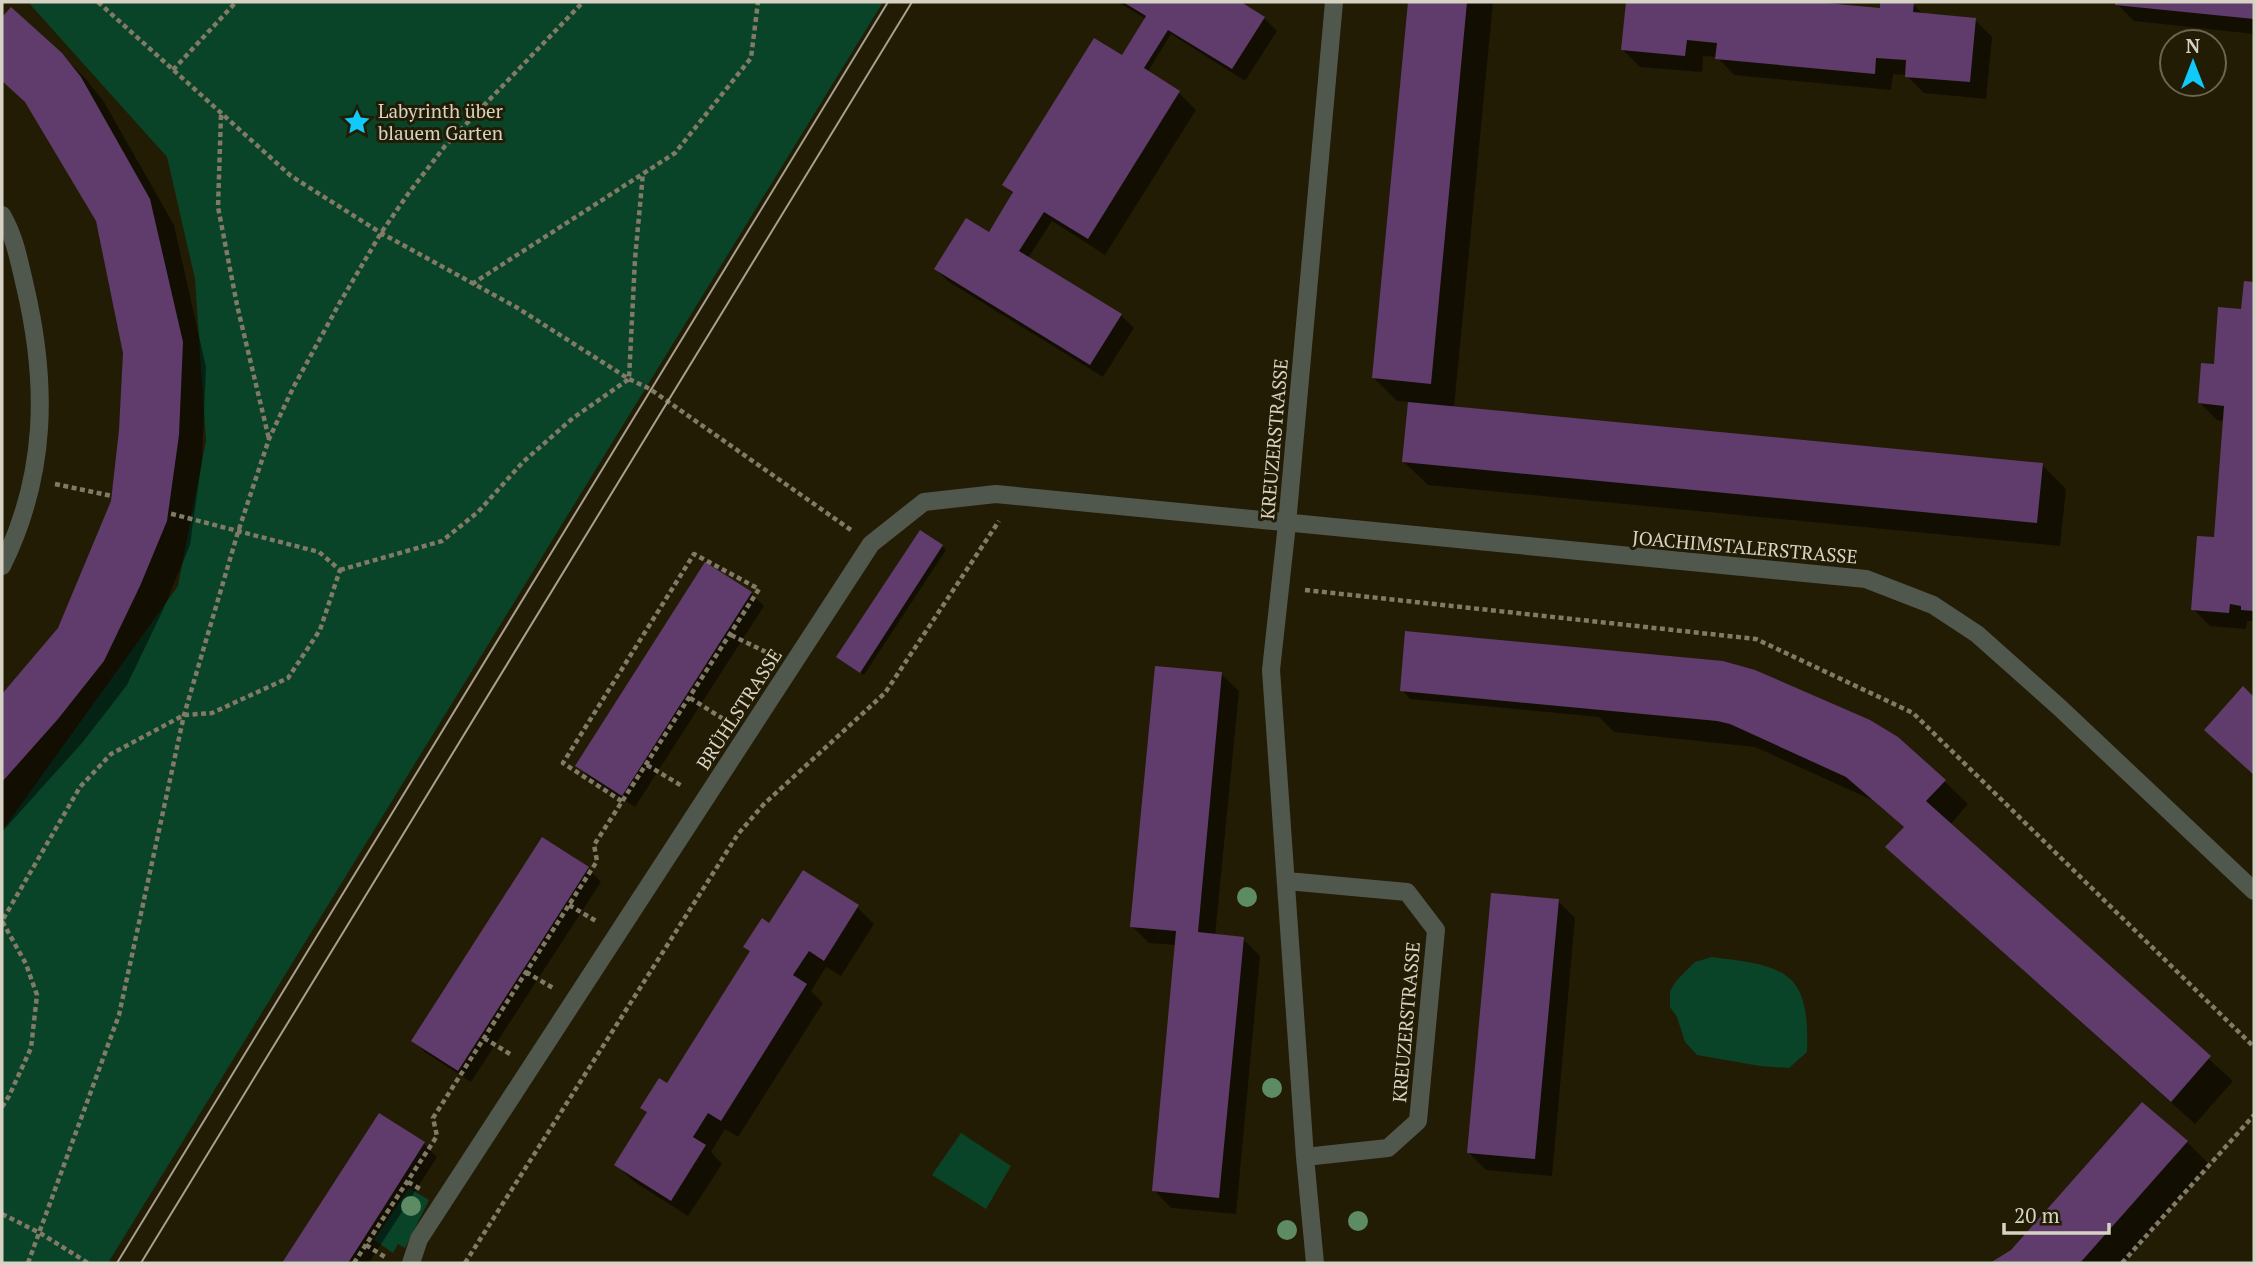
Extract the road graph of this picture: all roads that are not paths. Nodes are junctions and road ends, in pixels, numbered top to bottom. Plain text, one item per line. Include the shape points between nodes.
1 (1334, 2) edge
2 (5, 229) edge
3 (1287, 524) junction
4 (2, 566) edge
5 (1287, 881) junction
6 (2254, 891) edge
7 (1305, 1157) junction
8 (411, 1263) edge
9 (1315, 1263) edge

1 - 3 street, KREUZERSTRASSE
2 - 4 street via 34,325 41,399 34,480
3 - 5 street, KREUZERSTRASSE via 1271,670
3 - 6 street, JOACHIMSTALERSTRASSE via 1866,579 1933,605 1977,634
3 - 8 street, BRÜHLSTRASSE via 996,494 924,502 871,544 419,1239
5 - 7 street, KREUZERSTRASSE
5 - 7 street, KREUZERSTRASSE via 1408,892 1436,930 1418,1121 1388,1148
7 - 9 street, KREUZERSTRASSE

